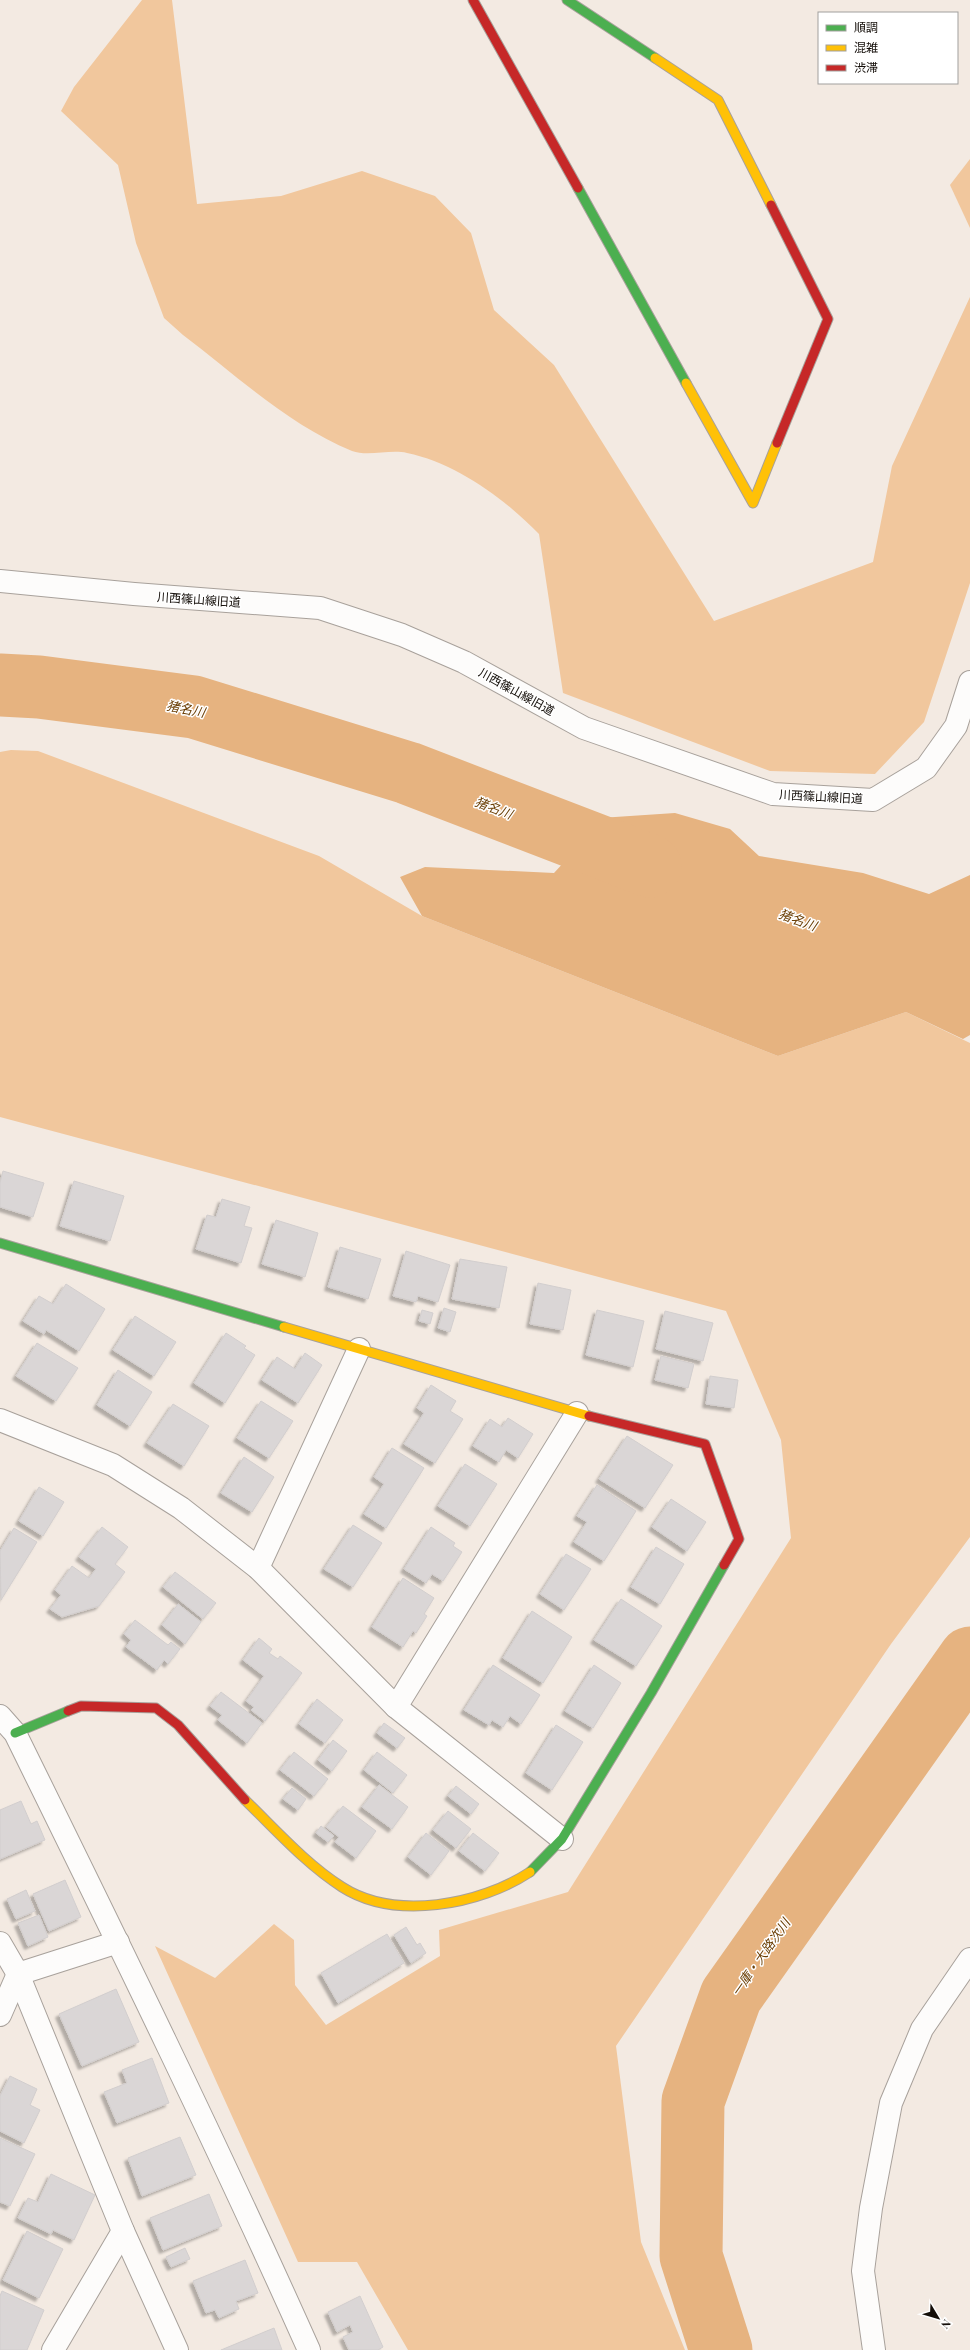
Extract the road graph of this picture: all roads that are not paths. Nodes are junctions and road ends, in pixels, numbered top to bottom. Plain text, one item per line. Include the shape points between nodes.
1 (473, 0) edge
2 (567, 0) edge
3 (0, 580) edge
4 (970, 682) edge
5 (963, 728) edge
6 (0, 1243) edge
7 (359, 1349) junction
8 (577, 1413) junction
9 (0, 1420) edge
10 (258, 1568) junction
11 (396, 1707) junction
12 (0, 1716) edge
13 (15, 1733) junction
14 (562, 1839) junction
15 (118, 1942) junction
16 (0, 1943) edge
17 (970, 1959) edge
18 (18, 1974) junction
19 (0, 2015) edge
20 (123, 2231) junction
21 (53, 2350) edge
22 (177, 2350) edge
23 (309, 2350) edge
24 (874, 2350) edge

1 - 2 street via 753,503 828,319 718,100
3 - 5 street, 川西篠山線旧道 via 134,594 320,608 402,635 464,662 584,728 773,794 873,800 926,768
4 - 5 street, 川西篠山線旧道
6 - 7 street
7 - 8 street
7 - 10 street
8 - 11 street
8 - 14 street via 705,1444 739,1539 651,1693
9 - 10 street via 113,1465 180,1508
10 - 11 street
11 - 14 street
12 - 13 street
13 - 14 street via 81,1706 156,1708 178,1725 235,1791 316,1868 343,1888 376,1901 396,1905 428,1906 463,1900 494,1890 529,1873
13 - 15 street
15 - 18 street
15 - 23 street
16 - 18 street
17 - 24 street via 922,2029 891,2103 871,2208 863,2272
18 - 19 street
18 - 20 street
20 - 21 street
20 - 22 street

